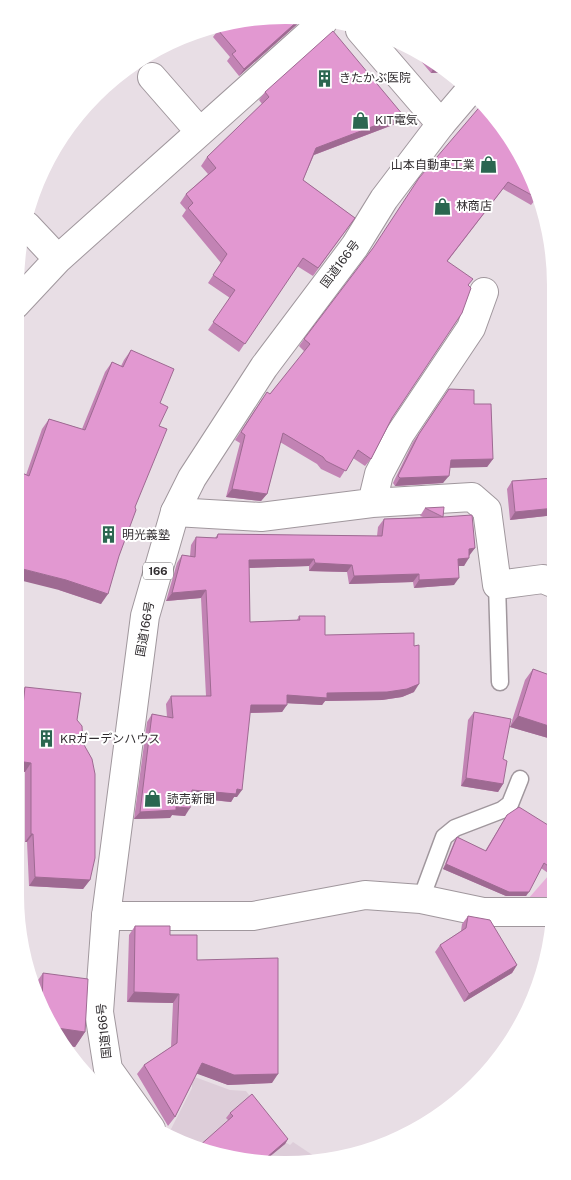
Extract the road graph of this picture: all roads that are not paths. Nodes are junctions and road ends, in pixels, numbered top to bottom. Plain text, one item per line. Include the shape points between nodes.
1 (318, 26) edge
2 (366, 37) edge
3 (152, 77) dead end
4 (465, 95) edge
5 (441, 124) junction
6 (200, 132) junction
7 (30, 229) edge
8 (58, 259) junction
9 (484, 292) dead end
10 (24, 295) edge
11 (372, 503) junction
12 (175, 512) junction
13 (547, 581) edge
14 (497, 584) junction
15 (500, 682) dead end
16 (520, 780) dead end
17 (421, 899) junction
18 (547, 912) edge
19 (106, 916) junction
20 (100, 1073) edge
21 (127, 1103) edge

1 - 6 main road
2 - 5 main road
3 - 6 main road
4 - 5 main road, 国道166号 / 166
5 - 12 main road, 国道166号 / 166 via 384,199 355,246 264,366 192,478
6 - 8 main road
7 - 8 main road
8 - 10 main road
9 - 11 main road via 471,328 400,434 383,466
11 - 12 main road via 261,516
11 - 14 main road via 472,497 487,510
12 - 19 main road, 国道166号 / 166 via 145,616
13 - 14 main road
14 - 15 lane
16 - 17 lane via 510,804 455,828 444,837
17 - 18 main road via 483,912
17 - 19 main road via 365,895 253,916
19 - 20 main road, 国道166号 / 166
20 - 21 main road, 国道166号 / 166

